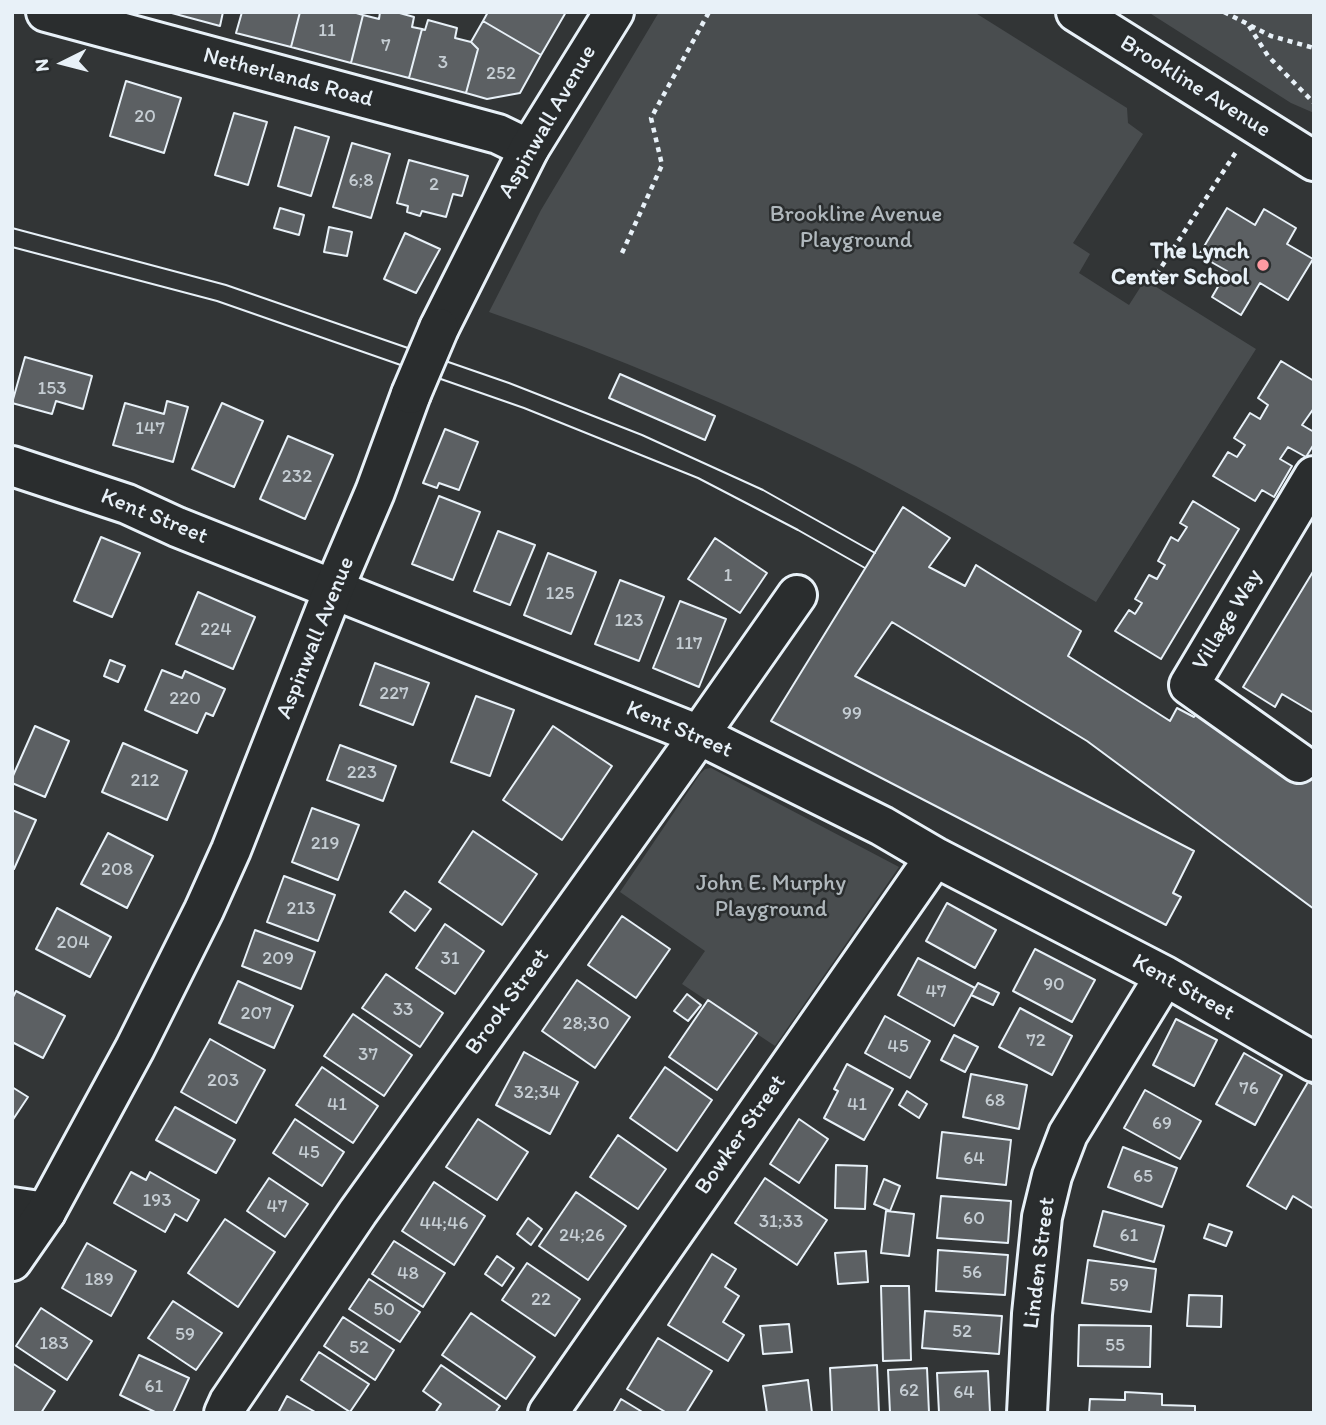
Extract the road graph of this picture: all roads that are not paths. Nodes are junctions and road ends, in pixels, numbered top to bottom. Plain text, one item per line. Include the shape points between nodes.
1 (46, 12) edge
2 (614, 12) edge
3 (1076, 12) edge
4 (529, 149) junction
5 (1308, 151) edge
6 (12, 466) edge
7 (1314, 476) edge
8 (334, 588) junction
9 (797, 595) dead end
10 (699, 735) junction
11 (1299, 763) dead end
12 (935, 857) junction
13 (1165, 976) junction
14 (1314, 1062) edge
15 (29, 1209) edge
16 (12, 1261) edge
17 (224, 1413) edge
18 (548, 1413) edge
19 (1027, 1413) edge

1 - 4 main road, Netherlands Road via 498,134
2 - 4 main road, Aspinwall Avenue
3 - 5 main road, Brookline Avenue via 1254,124
4 - 8 main road, Aspinwall Avenue, bridge via 439,328
6 - 8 main road, Kent Street via 127,504
7 - 11 main road, Village Way via 1189,685
8 - 10 main road, Kent Street
8 - 15 main road, Aspinwall Avenue via 231,850 141,1037
9 - 10 main road, Brook Street
10 - 12 main road, Kent Street
10 - 17 main road, Brook Street via 358,1212
12 - 13 main road, Kent Street
12 - 18 main road, Bowker Street
13 - 14 main road, Kent Street
13 - 19 main road, Linden Street via 1068,1134 1052,1176 1042,1217
15 - 16 main road, Aspinwall Avenue

